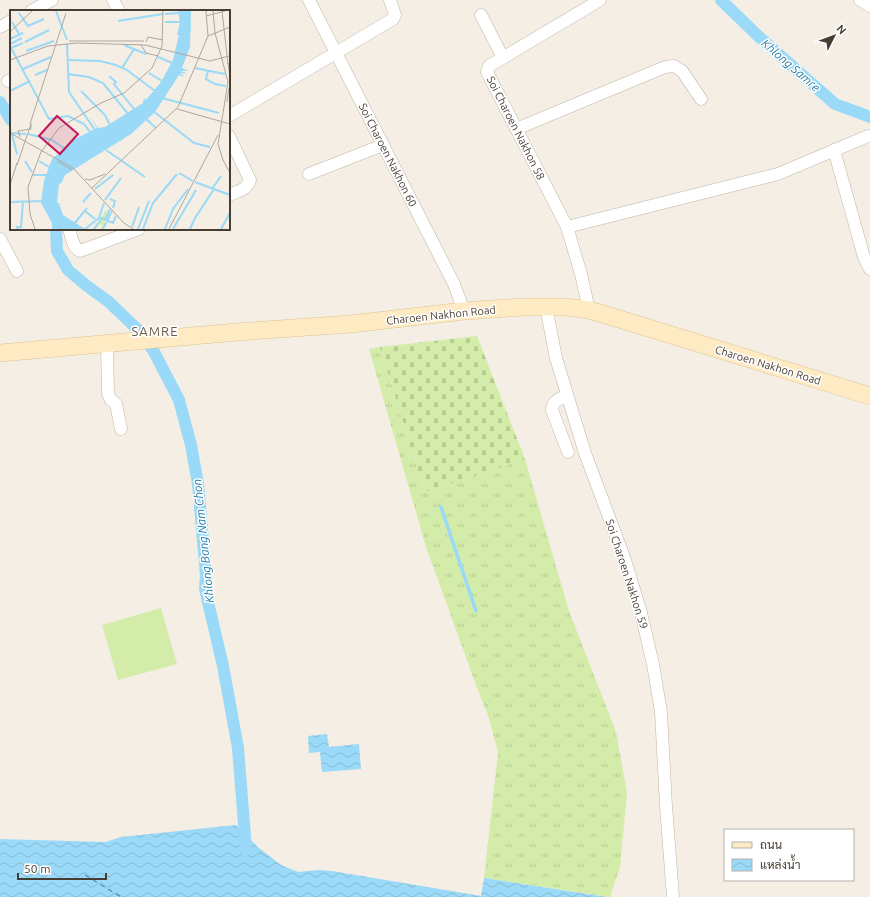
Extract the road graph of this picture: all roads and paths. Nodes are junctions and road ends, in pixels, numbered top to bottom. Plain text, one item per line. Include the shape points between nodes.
1 (52, 0) edge
2 (113, 0) edge
3 (309, 0) edge
4 (390, 0) edge
5 (600, 0) edge
6 (860, 0) edge
7 (870, 6) edge
8 (33, 10) edge
9 (118, 10) edge
10 (481, 15) dead end
11 (10, 22) edge
12 (0, 27) edge
13 (336, 53) junction
14 (503, 58) junction
15 (701, 99) dead end
16 (230, 115) edge
17 (516, 129) junction
18 (868, 136) dead end
19 (230, 138) edge
20 (383, 145) junction
21 (834, 150) junction
22 (309, 174) dead end
23 (230, 195) edge
24 (567, 227) junction
25 (69, 230) edge
26 (136, 230) edge
27 (0, 239) edge
28 (870, 269) edge
29 (17, 271) dead end
30 (546, 307) junction
31 (588, 310) junction
32 (464, 311) junction
33 (111, 344) junction
34 (0, 353) edge
35 (567, 395) junction
36 (870, 396) edge
37 (121, 429) dead end
38 (568, 452) dead end
39 (673, 897) edge

1 - 8 street
2 - 9 street
3 - 13 street, Soi Charoen Nakhon 60
4 - 13 street via 395,15 393,19
5 - 14 street, Soi Charoen Nakhon 58
6 - 7 street
10 - 14 street
11 - 12 street
13 - 16 street
13 - 20 street, Soi Charoen Nakhon 60
14 - 17 street, Soi Charoen Nakhon 58 via 489,66 487,72
15 - 17 street via 682,71 674,66 665,67
17 - 24 street, Soi Charoen Nakhon 58
18 - 21 street
19 - 23 street via 250,180 245,189
20 - 22 street
20 - 32 street, Soi Charoen Nakhon 60 via 454,284
21 - 24 street via 778,174
21 - 28 street via 864,257
24 - 31 street, Soi Charoen Nakhon 58 via 581,274
25 - 26 street via 74,246 80,251
27 - 29 street
30 - 31 main road, Charoen Nakhon Road
30 - 32 main road, Charoen Nakhon Road
30 - 35 street, Soi Charoen Nakhon 59 via 556,358
31 - 36 main road, Charoen Nakhon Road
32 - 33 main road, Charoen Nakhon Road via 351,324
33 - 34 main road, Charoen Nakhon Road
33 - 37 street via 108,394 116,404
35 - 38 street via 552,405 552,410
35 - 39 street, Soi Charoen Nakhon 59 via 585,453 624,557 640,608 653,664 661,712

